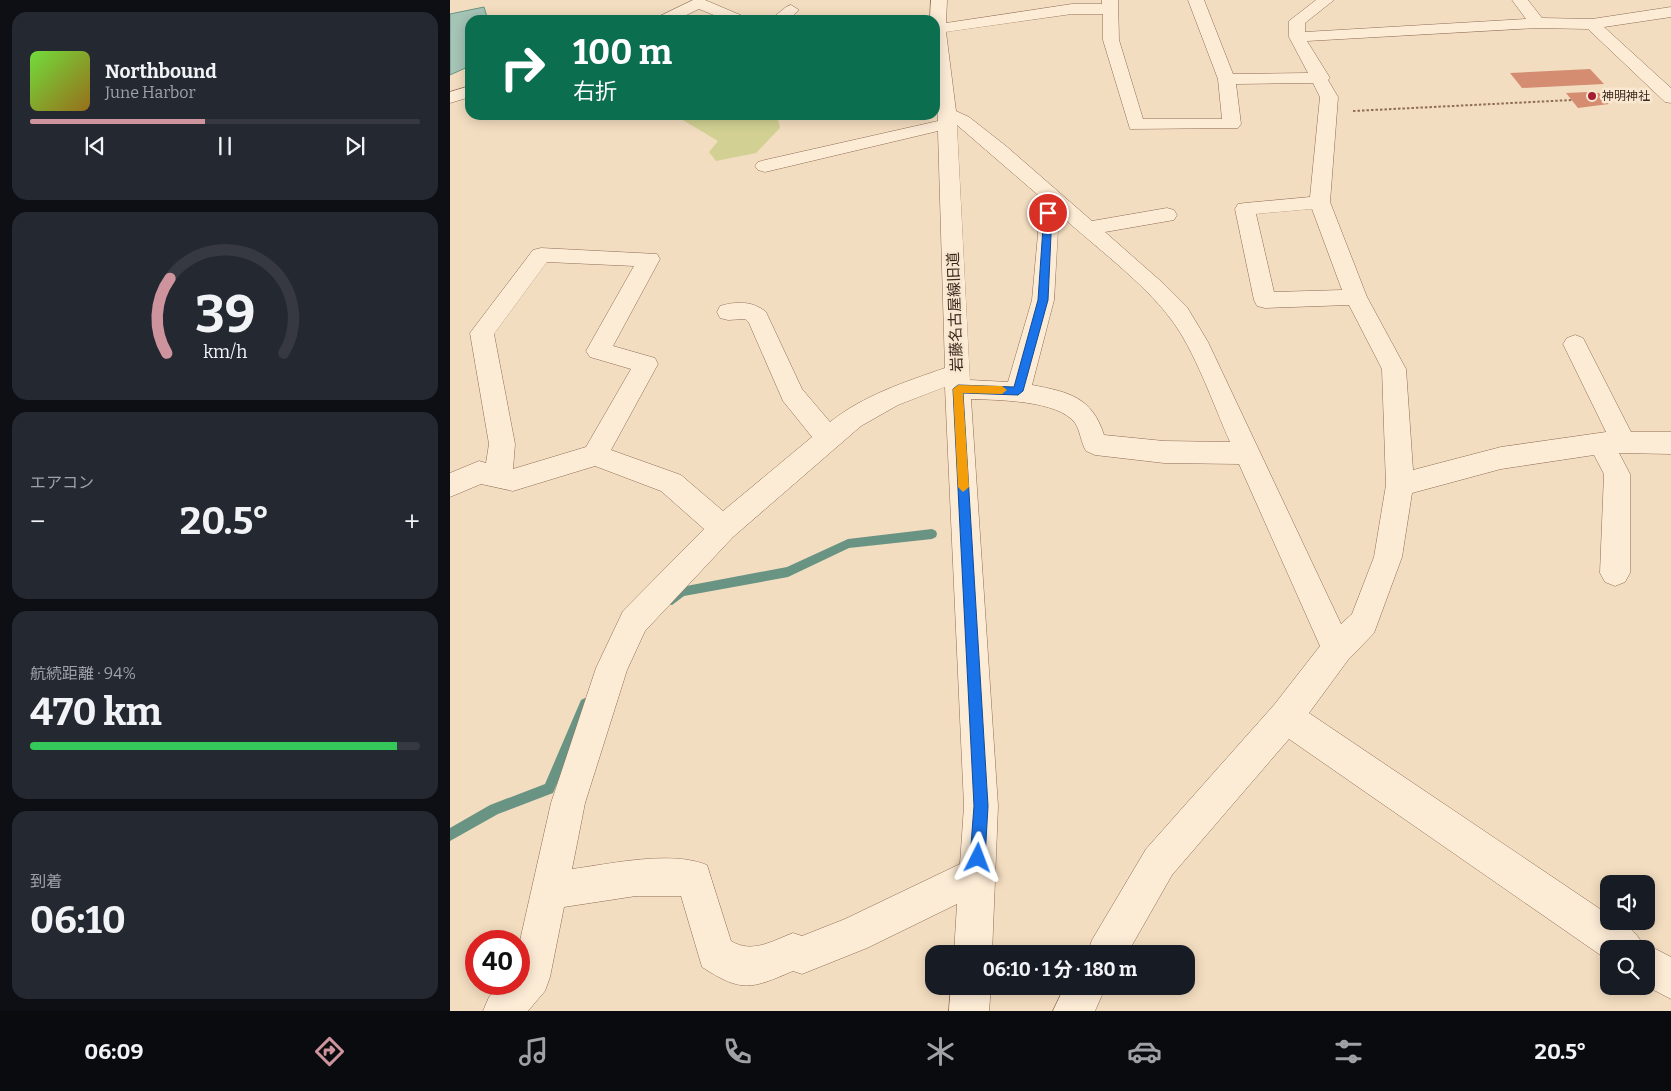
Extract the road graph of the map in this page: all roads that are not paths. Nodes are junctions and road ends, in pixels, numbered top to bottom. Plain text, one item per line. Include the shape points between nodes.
1 (939, 0) edge
2 (1196, 0) edge
3 (1326, 0) edge
4 (1520, 0) edge
5 (1110, 4) edge
6 (1671, 12) edge
7 (674, 15) edge
8 (727, 15) edge
9 (937, 15) edge
10 (1537, 23) junction
11 (1592, 24) junction
12 (940, 28) edge
13 (1297, 37) junction
14 (940, 62) edge
15 (1321, 78) junction
16 (1227, 80) junction
17 (465, 93) edge
18 (450, 98) edge
19 (1671, 98) edge
20 (947, 119) junction
21 (765, 166) dead end
22 (1048, 193) junction
23 (1320, 202) junction
24 (1167, 215) dead end
25 (1089, 228) junction
26 (1356, 297) junction
27 (728, 312) dead end
28 (1575, 344) dead end
29 (957, 381) junction
30 (1018, 391) junction
31 (828, 438) junction
32 (1612, 443) junction
33 (1671, 443) edge
34 (1246, 453) junction
35 (595, 455) junction
36 (497, 477) junction
37 (1400, 485) junction
38 (450, 486) edge
39 (723, 528) junction
40 (1615, 573) dead end
41 (1337, 649) junction
42 (1286, 717) junction
43 (977, 875) junction
44 (550, 891) junction
45 (1612, 940) edge
46 (973, 945) edge
47 (1111, 945) edge
48 (1655, 969) edge
49 (1671, 980) edge
50 (970, 995) edge
51 (1082, 995) edge
52 (503, 1011) edge
53 (969, 1011) edge
54 (1073, 1011) edge

1 - 9 street, 岩藤名古屋線旧道
2 - 16 street
3 - 13 street via 1297,20
4 - 10 street
5 - 12 street
5 - 16 street via 1111,40 1136,125 1232,124
6 - 11 street
7 - 8 street via 699,3
10 - 11 street
10 - 13 street
11 - 19 street
13 - 15 street
14 - 20 street, 岩藤名古屋線旧道
15 - 16 street
15 - 23 street via 1329,97
17 - 18 street
20 - 21 street
20 - 22 street via 963,121
20 - 29 street, 岩藤名古屋線旧道
22 - 25 street
22 - 30 street via 1043,300
23 - 26 street
23 - 26 street via 1245,209 1266,300
24 - 25 street
25 - 34 street via 1179,313 1200,348
26 - 37 street via 1394,368
27 - 31 street via 750,311 758,318 792,394
28 - 32 street
29 - 30 street
29 - 31 street via 889,398 852,419
29 - 43 street, 岩藤名古屋線旧道 via 981,806
30 - 34 street via 1070,405 1085,416 1095,444 1164,452
31 - 39 street
32 - 33 street
32 - 37 street via 1501,458
32 - 40 street via 1617,474
34 - 41 street
35 - 36 street via 513,480
35 - 36 street via 646,364 598,350 649,259 541,255 482,333 502,444
35 - 39 street via 671,483
36 - 38 street via 479,472
37 - 41 street via 1388,557 1363,622
39 - 44 street via 634,621 612,668 568,803
41 - 42 street
42 - 45 street
42 - 47 street via 1159,862
43 - 44 street via 854,935 802,955 794,952 759,966 736,966 716,953 694,878 636,878
43 - 46 street, 岩藤名古屋線旧道
44 - 52 street via 531,978
48 - 49 street
50 - 53 street
51 - 54 street

